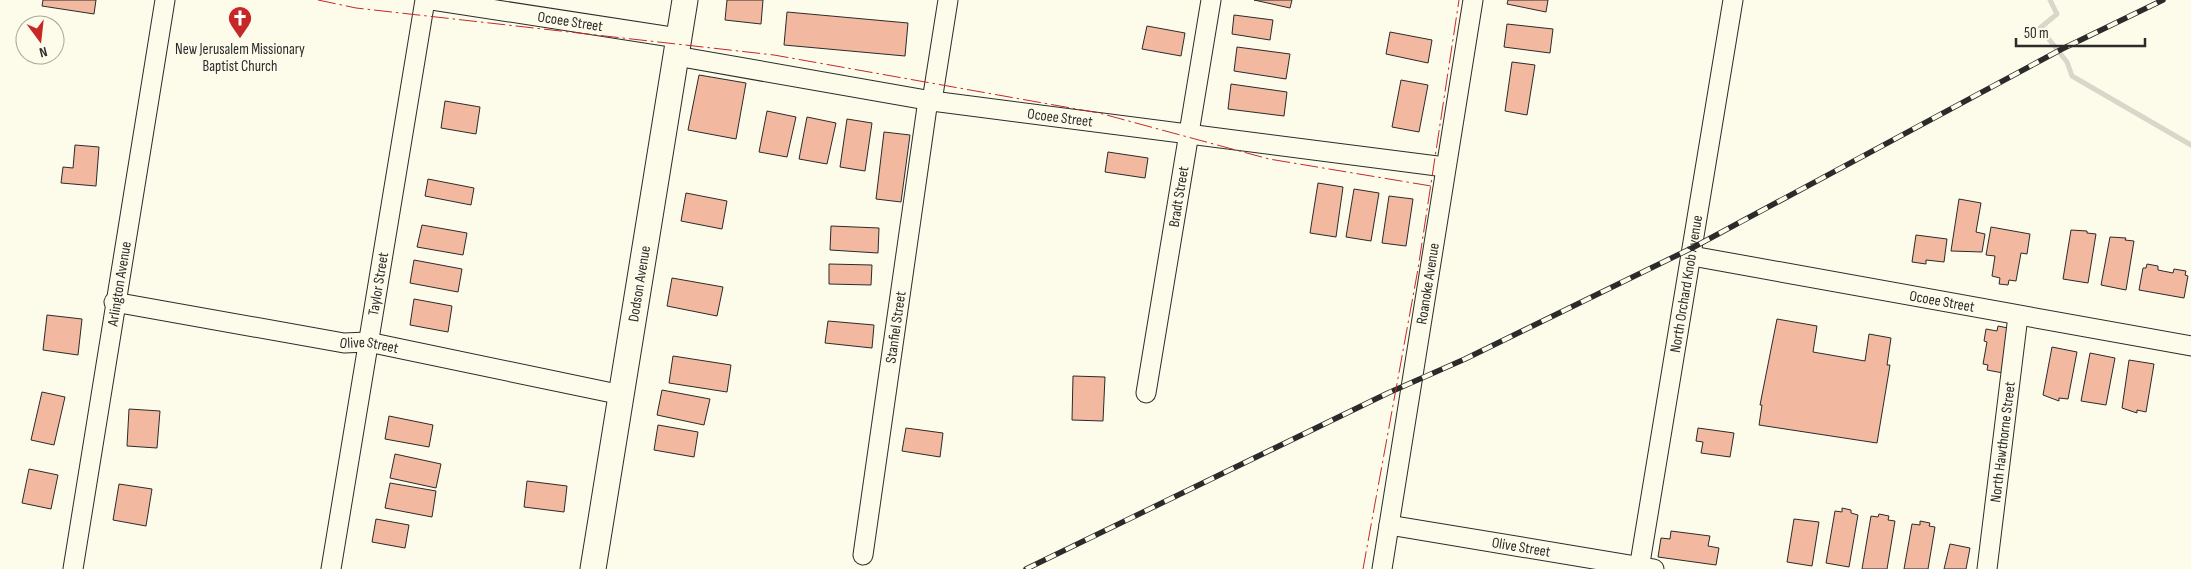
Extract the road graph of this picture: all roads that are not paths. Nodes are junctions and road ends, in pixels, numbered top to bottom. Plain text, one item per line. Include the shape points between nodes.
1 (165, 0) edge
2 (425, 0) edge
3 (432, 0) edge
4 (685, 0) edge
5 (948, 0) edge
6 (1211, 0) edge
7 (1473, 0) edge
8 (1733, 0) edge
9 (677, 47) junction
10 (930, 100) junction
11 (1191, 133) junction
12 (1446, 167) junction
13 (1692, 256) junction
14 (114, 302) junction
15 (2018, 316) junction
16 (368, 342) junction
17 (2191, 346) edge
18 (1146, 393) dead end
19 (622, 395) junction
20 (1389, 525) junction
21 (863, 555) dead end
22 (1644, 568) edge
23 (73, 569) edge
24 (331, 569) edge
25 (593, 569) edge
26 (1382, 569) edge
27 (1987, 569) edge

1 - 14 street, Arlington Avenue
2 - 16 street, Taylor Street
3 - 9 street, Ocoee Street
4 - 9 main road, Dodson Avenue
5 - 10 street, Stanfiel Street
6 - 11 street, Bradt Street
7 - 12 street, Roanoke Avenue
8 - 13 street, North Orchard Knob Avenue
9 - 10 street, Ocoee Street
9 - 19 main road, Dodson Avenue
10 - 11 street, Ocoee Street
10 - 21 street, Stanfiel Street
11 - 12 street, Ocoee Street
11 - 18 street, Bradt Street
12 - 20 street, Roanoke Avenue
13 - 15 street, Ocoee Street
13 - 22 street, North Orchard Knob Avenue
14 - 16 street, Olive Street via 344,343
14 - 23 street, Arlington Avenue
15 - 17 street, Ocoee Street
15 - 27 street, North Hawthorne Street
16 - 19 street, Olive Street
16 - 24 street, Taylor Street
19 - 25 main road, Dodson Avenue
20 - 22 street, Olive Street
20 - 26 street, Roanoke Avenue

